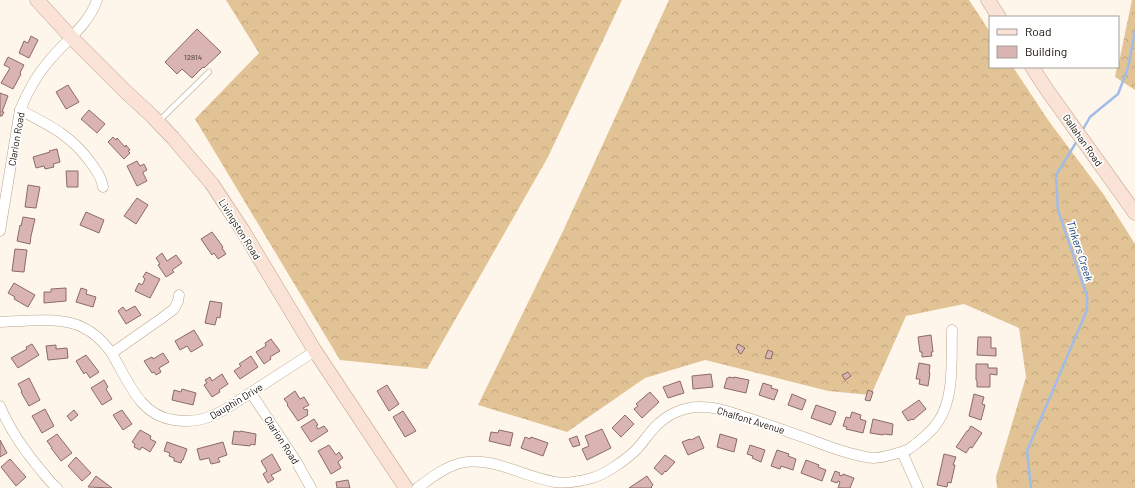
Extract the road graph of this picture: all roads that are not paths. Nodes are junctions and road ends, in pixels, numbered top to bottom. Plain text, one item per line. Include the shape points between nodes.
1 (37, 0) edge
2 (97, 0) edge
3 (988, 0) edge
4 (997, 16) edge
5 (71, 37) junction
6 (1033, 68) edge
7 (209, 72) dead end
8 (20, 110) junction
9 (158, 122) junction
10 (103, 187) dead end
11 (1135, 213) edge
12 (0, 231) edge
13 (179, 295) dead end
14 (0, 322) edge
15 (952, 330) dead end
16 (315, 351) junction
17 (112, 353) junction
18 (251, 393) junction
19 (0, 406) edge
20 (902, 452) junction
21 (569, 485) edge
22 (57, 488) edge
23 (311, 488) edge
24 (406, 488) edge
25 (417, 488) edge
26 (918, 488) edge

1 - 5 main road, Livingston Road
2 - 5 street, Clarion Road via 90,16
3 - 4 main road
5 - 8 street, Clarion Road via 34,80
5 - 9 main road, Livingston Road
6 - 11 main road, Gallahan Road
7 - 9 lane
8 - 10 street via 51,125 72,140 98,173
8 - 12 street, Clarion Road
9 - 16 main road, Livingston Road via 212,184
13 - 17 street via 174,309
14 - 17 street, Dauphin Drive via 51,321 76,324 95,335
15 - 20 street, Chalfont Avenue via 951,372 945,409 938,423 910,449
16 - 18 street, Dauphin Drive
16 - 24 main road, Livingston Road
17 - 18 street, Dauphin Drive via 129,385 146,408 167,419 190,421 209,418
18 - 23 street, Clarion Road
19 - 22 street via 24,448
20 - 21 street, Chalfont Avenue via 873,458 832,448 739,415 711,408 693,407 674,413 664,420 636,450 606,472
20 - 26 street
21 - 25 street, Chalfont Avenue via 491,463 472,462 446,468

